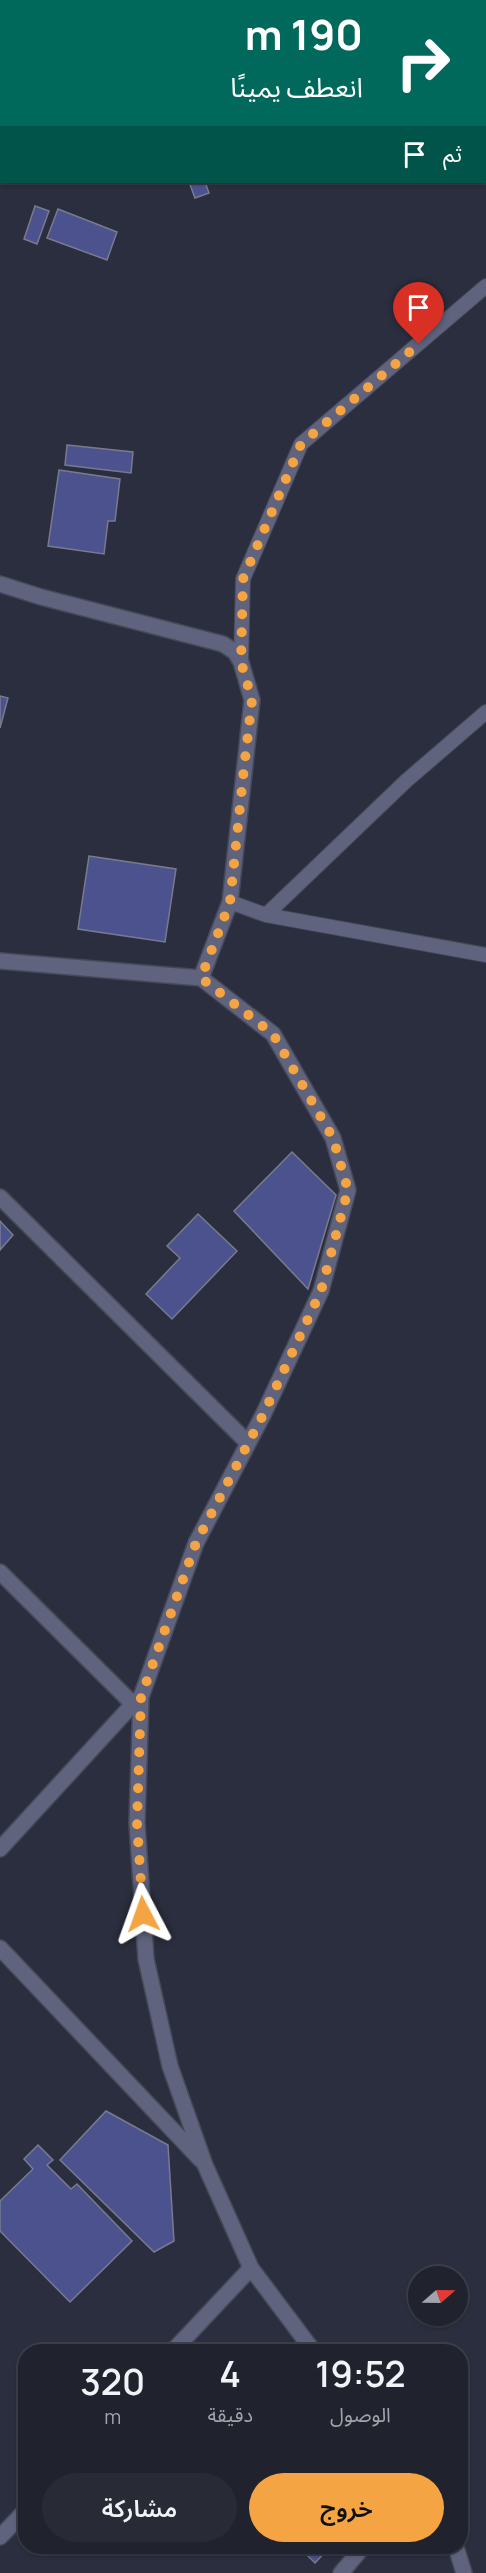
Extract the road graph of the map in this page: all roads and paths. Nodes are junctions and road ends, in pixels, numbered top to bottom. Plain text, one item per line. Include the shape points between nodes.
1 (486, 286) edge
2 (0, 584) edge
3 (241, 662) junction
4 (486, 712) edge
5 (230, 902) junction
6 (266, 915) junction
7 (486, 955) edge
8 (0, 961) edge
9 (201, 978) junction
10 (0, 1197) edge
11 (248, 1443) junction
12 (0, 1572) edge
13 (137, 1701) junction
14 (0, 1850) edge
15 (0, 1948) edge
16 (205, 2165) junction
17 (251, 2268) junction
18 (180, 2344) edge
19 (308, 2344) edge
20 (18, 2518) edge
21 (0, 2537) edge
22 (357, 2554) edge
23 (458, 2554) edge
24 (341, 2573) edge
25 (464, 2573) edge

1 - 3 lane via 301,444 243,579
2 - 3 street via 223,644
3 - 5 street via 252,700
4 - 6 lane via 406,781
5 - 6 lane
5 - 9 street
6 - 7 lane
8 - 9 street
9 - 11 street via 273,1034 333,1138 348,1190 321,1291
10 - 11 street
11 - 13 street via 196,1543
12 - 13 street
13 - 14 street
13 - 16 street via 137,1823 146,1959 170,2066
15 - 16 street
16 - 17 street
17 - 18 street
17 - 19 street
20 - 21 street
22 - 24 street
23 - 25 street

